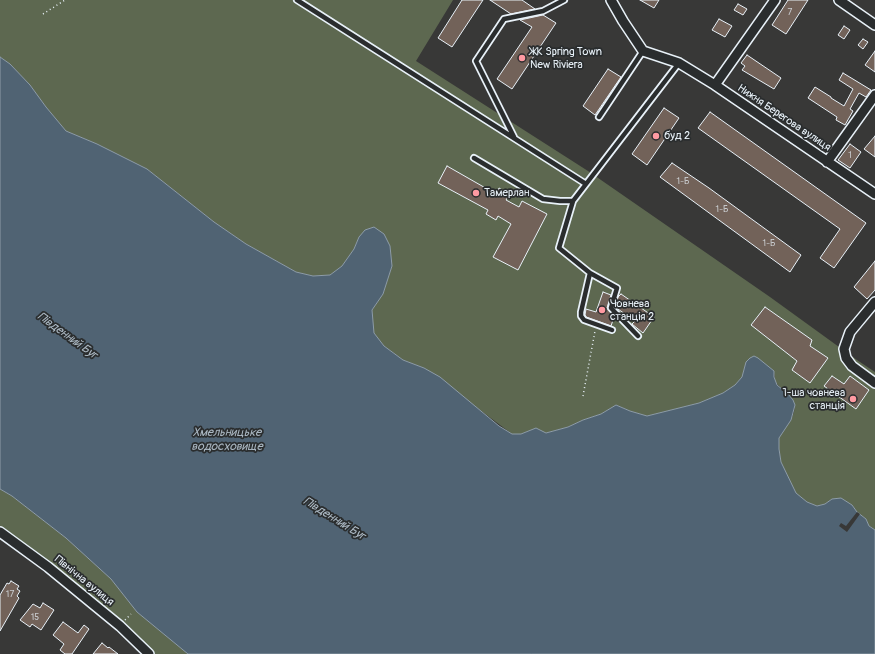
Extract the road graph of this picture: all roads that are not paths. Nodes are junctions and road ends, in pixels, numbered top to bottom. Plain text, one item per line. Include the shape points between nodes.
1 (297, 0) edge
2 (564, 0) edge
3 (611, 0) edge
4 (776, 0) edge
5 (839, 0) edge
6 (875, 25) edge
7 (643, 51) junction
8 (679, 63) junction
9 (715, 85) junction
10 (875, 95) edge
11 (599, 117) dead end
12 (514, 139) junction
13 (474, 158) dead end
14 (827, 162) junction
15 (586, 184) junction
16 (875, 194) edge
17 (573, 201) junction
18 (590, 273) junction
19 (875, 302) edge
20 (612, 330) dead end
21 (638, 336) dead end
22 (875, 383) edge
23 (0, 532) edge
24 (149, 654) edge

1 - 12 lane
2 - 12 lane via 543,11 504,19 476,61
3 - 7 street via 622,22
4 - 9 street
5 - 6 street
7 - 8 street, Нижня Берегова вулиця
7 - 11 lane
8 - 9 street, Нижня Берегова вулиця
8 - 15 lane
9 - 14 street, Нижня Берегова вулиця
10 - 14 street
12 - 15 lane
13 - 17 lane via 543,199
14 - 16 street, Нижня Берегова вулиця
15 - 17 lane
17 - 18 lane via 559,248
18 - 20 lane via 582,316 584,320
18 - 21 lane via 617,288 611,308
19 - 22 street via 850,332 844,349 846,358 852,366
23 - 24 street, Північна вулиця via 48,567 120,626

